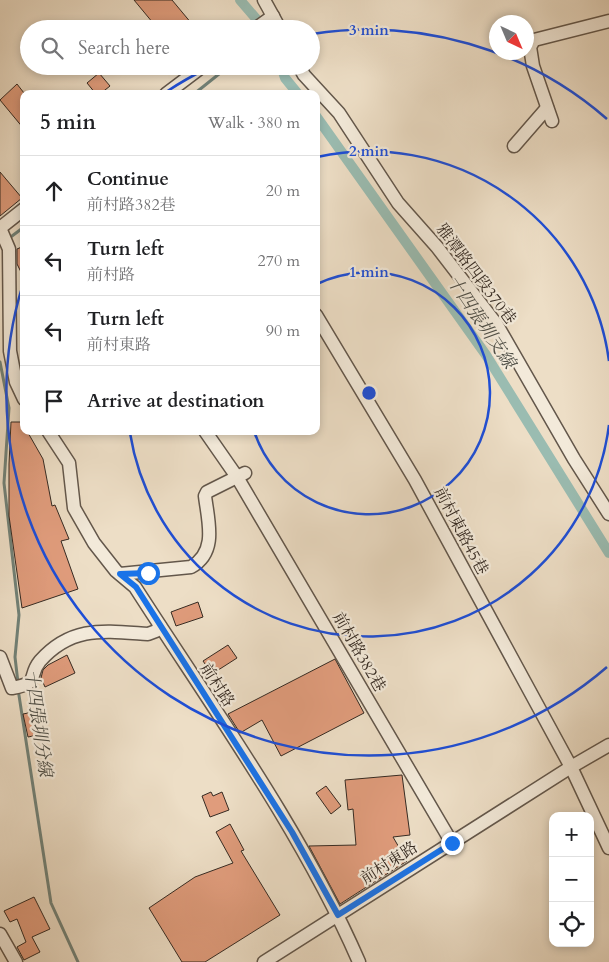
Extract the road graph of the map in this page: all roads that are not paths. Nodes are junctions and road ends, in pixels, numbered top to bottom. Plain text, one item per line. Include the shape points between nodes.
1 (264, 0) edge
2 (263, 20) edge
3 (609, 21) edge
4 (193, 75) edge
5 (304, 75) edge
6 (175, 90) edge
7 (318, 90) edge
8 (320, 92) edge
9 (547, 108) junction
10 (552, 121) dead end
11 (514, 146) dead end
12 (20, 212) edge
13 (0, 228) edge
14 (320, 322) edge
15 (20, 390) edge
16 (51, 435) edge
17 (208, 435) edge
18 (241, 475) junction
19 (609, 514) edge
20 (120, 574) junction
21 (160, 626) junction
22 (0, 657) edge
23 (609, 745) edge
24 (571, 767) junction
25 (452, 843) junction
26 (609, 848) edge
27 (338, 915) junction
28 (1, 939) edge
29 (16, 962) edge
30 (264, 962) edge
31 (359, 962) edge

1 - 2 street
3 - 9 street via 534,40 530,47 533,66
4 - 6 street
5 - 7 street, 雅潭路四段370巷
8 - 19 street, 雅潭路四段370巷 via 339,113 398,202 496,325
9 - 10 street
9 - 11 street
12 - 13 street
13 - 15 street via 9,249 10,351
14 - 24 street, 前村東路45巷 via 415,480
16 - 20 street, 前村路 via 69,462 74,508 94,543
17 - 18 street, 前村路382巷
18 - 20 street via 207,492 210,542 205,555 196,564 148,573
18 - 25 street, 前村路382巷
20 - 21 street, 前村路 via 136,587
21 - 22 street via 148,634 89,632 74,636 38,663 33,680 26,686 12,688
21 - 27 street, 前村路 via 292,832
23 - 24 street, 前村東路
24 - 25 street, 前村東路
24 - 26 street, 前村東路45巷
25 - 27 street, 前村東路
27 - 30 street, 前村東路
27 - 31 street, 前村路
28 - 29 street

